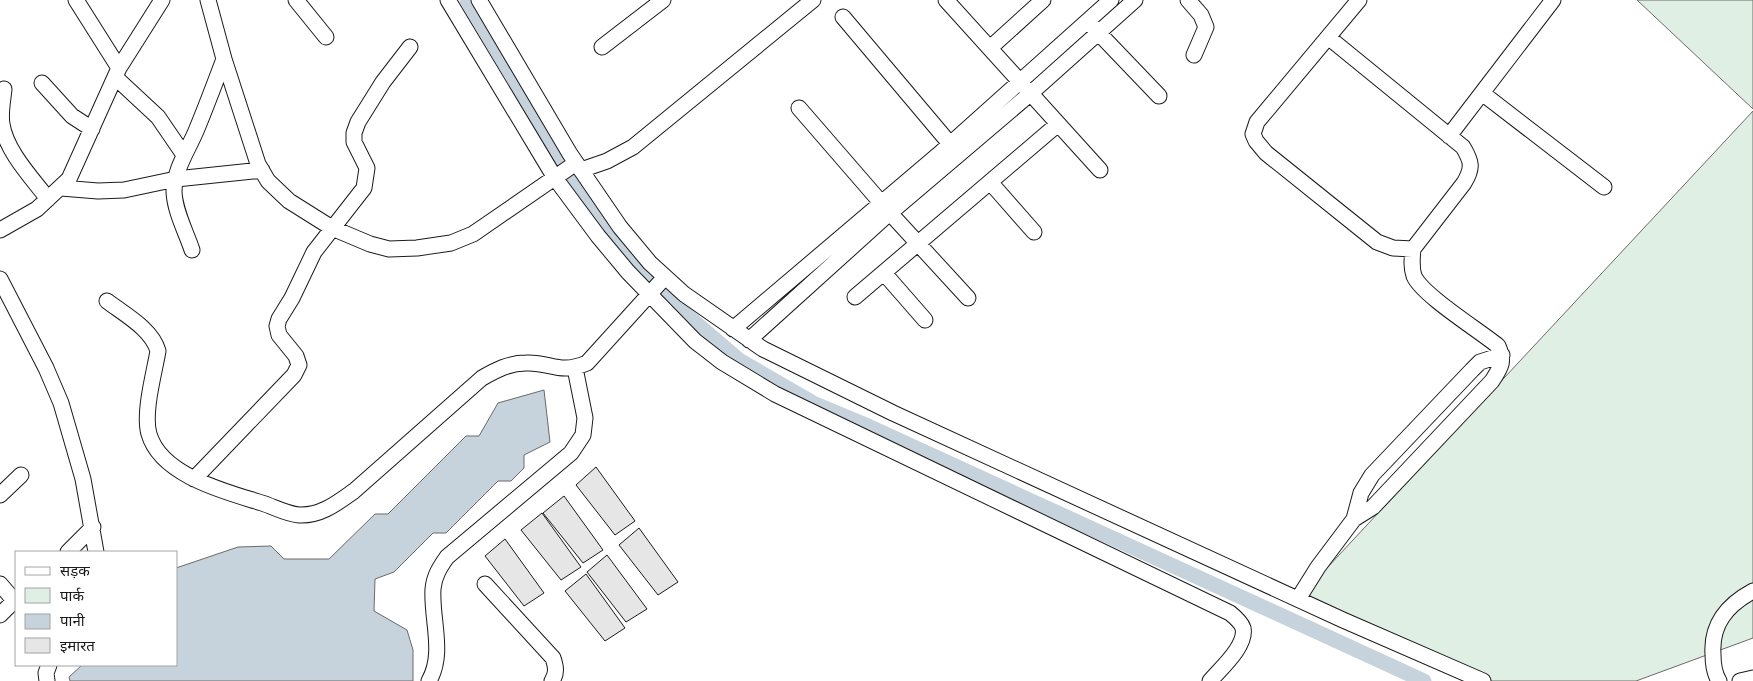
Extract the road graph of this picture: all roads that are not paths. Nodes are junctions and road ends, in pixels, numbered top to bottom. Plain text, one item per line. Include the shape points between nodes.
1 (76, 0) edge
2 (162, 0) edge
3 (208, 0) edge
4 (296, 0) edge
5 (448, 0) edge
6 (479, 0) edge
7 (663, 0) edge
8 (812, 0) edge
9 (946, 0) edge
10 (1043, 0) edge
11 (1111, 0) edge
12 (1135, 0) edge
13 (1188, 0) edge
14 (1359, 0) edge
15 (1553, 0) edge
16 (842, 17) dead end
17 (1088, 21) junction
18 (1098, 32) junction
19 (326, 37) dead end
20 (1328, 37) junction
21 (410, 47) dead end
22 (602, 47) dead end
23 (990, 48) junction
24 (1194, 55) dead end
25 (224, 59) junction
26 (117, 73) junction
27 (1020, 80) junction
28 (42, 83) dead end
29 (4, 89) dead end
30 (1031, 93) junction
31 (1482, 93) junction
32 (1159, 96) dead end
33 (799, 108) dead end
34 (1058, 124) junction
35 (92, 129) junction
36 (1449, 136) junction
37 (954, 149) junction
38 (184, 155) junction
39 (262, 170) junction
40 (569, 170) junction
41 (1100, 170) dead end
42 (176, 179) junction
43 (990, 182) junction
44 (1604, 187) dead end
45 (61, 188) junction
46 (48, 199) junction
47 (886, 208) junction
48 (332, 228) junction
49 (0, 230) edge
50 (1034, 232) dead end
51 (918, 243) junction
52 (1413, 249) junction
53 (192, 250) dead end
54 (884, 273) junction
55 (0, 279) edge
56 (657, 286) junction
57 (855, 297) dead end
58 (968, 298) dead end
59 (107, 301) dead end
60 (925, 320) dead end
61 (733, 329) junction
62 (749, 340) junction
63 (1502, 355) junction
64 (575, 368) junction
65 (21, 475) dead end
66 (194, 479) junction
67 (0, 495) edge
68 (1354, 519) junction
69 (93, 527) junction
70 (69, 551) edge
71 (96, 551) edge
72 (0, 584) edge
73 (485, 584) dead end
74 (1753, 591) edge
75 (1298, 599) junction
76 (9, 607) edge
77 (49, 666) edge
78 (1753, 678) edge
79 (47, 681) edge
80 (429, 681) edge
81 (552, 681) edge
82 (1210, 681) edge
83 (1483, 681) edge
84 (1719, 681) edge
85 (1740, 681) edge

1 - 26 street
2 - 26 street
3 - 25 street
4 - 19 street
5 - 40 street
6 - 40 street
7 - 22 street
8 - 40 street via 633,147 607,161
9 - 23 street
10 - 23 street
11 - 17 street
12 - 18 street
13 - 24 street via 1206,27
14 - 20 street
15 - 31 street
16 - 37 street
17 - 18 street
17 - 27 street
18 - 30 street
18 - 32 street
20 - 36 street
20 - 52 street via 1257,122 1253,134 1266,152 1377,242 1393,248
21 - 48 street via 358,122 354,142 367,168 367,177 364,188
23 - 27 street
25 - 38 street
25 - 39 street
26 - 35 street
26 - 38 street via 158,117
27 - 30 street
27 - 37 street
28 - 35 street via 72,116
29 - 46 street via 1,123 6,141
30 - 34 street
30 - 37 street
31 - 36 street
31 - 44 street
33 - 47 street
34 - 41 street
34 - 43 street
35 - 45 street via 69,179
36 - 52 street via 1463,147 1470,159 1470,172
37 - 47 street
38 - 42 street
39 - 42 street
39 - 48 street via 289,201
40 - 48 street via 473,234 451,243 389,249
40 - 56 street via 650,263
40 - 56 street via 598,236
42 - 45 street via 124,190 98,192
42 - 53 street via 176,206
43 - 50 street
43 - 51 street
45 - 46 street
46 - 49 street
47 - 51 street
47 - 61 street
47 - 62 street
48 - 66 street via 314,252 277,326 278,335 296,356 299,365 294,375
51 - 54 street
51 - 58 street
52 - 63 street via 1411,262 1415,277 1426,291 1498,346
54 - 57 street
54 - 60 street
55 - 69 street via 61,403
56 - 61 street via 684,294
56 - 64 street via 587,363
56 - 82 street via 696,341 722,362 775,394 1230,613 1243,628 1241,642
59 - 66 street via 156,343 158,351 147,413 149,436 158,452
61 - 62 street
62 - 75 street via 892,413
63 - 68 street via 1501,366 1492,380 1374,507
63 - 68 street via 1480,362 1372,475 1361,493
64 - 66 street via 526,363 502,367 482,378 354,491 331,508 317,513 298,515
64 - 80 street via 585,418 583,436 571,453 447,556 437,572 433,588 437,650
65 - 67 street
68 - 75 street
69 - 70 street
69 - 71 street
72 - 76 street via 12,598
73 - 81 street via 553,658 556,675
74 - 84 street via 1726,611 1716,627 1712,643 1713,662
75 - 83 street
77 - 79 street
78 - 85 street

